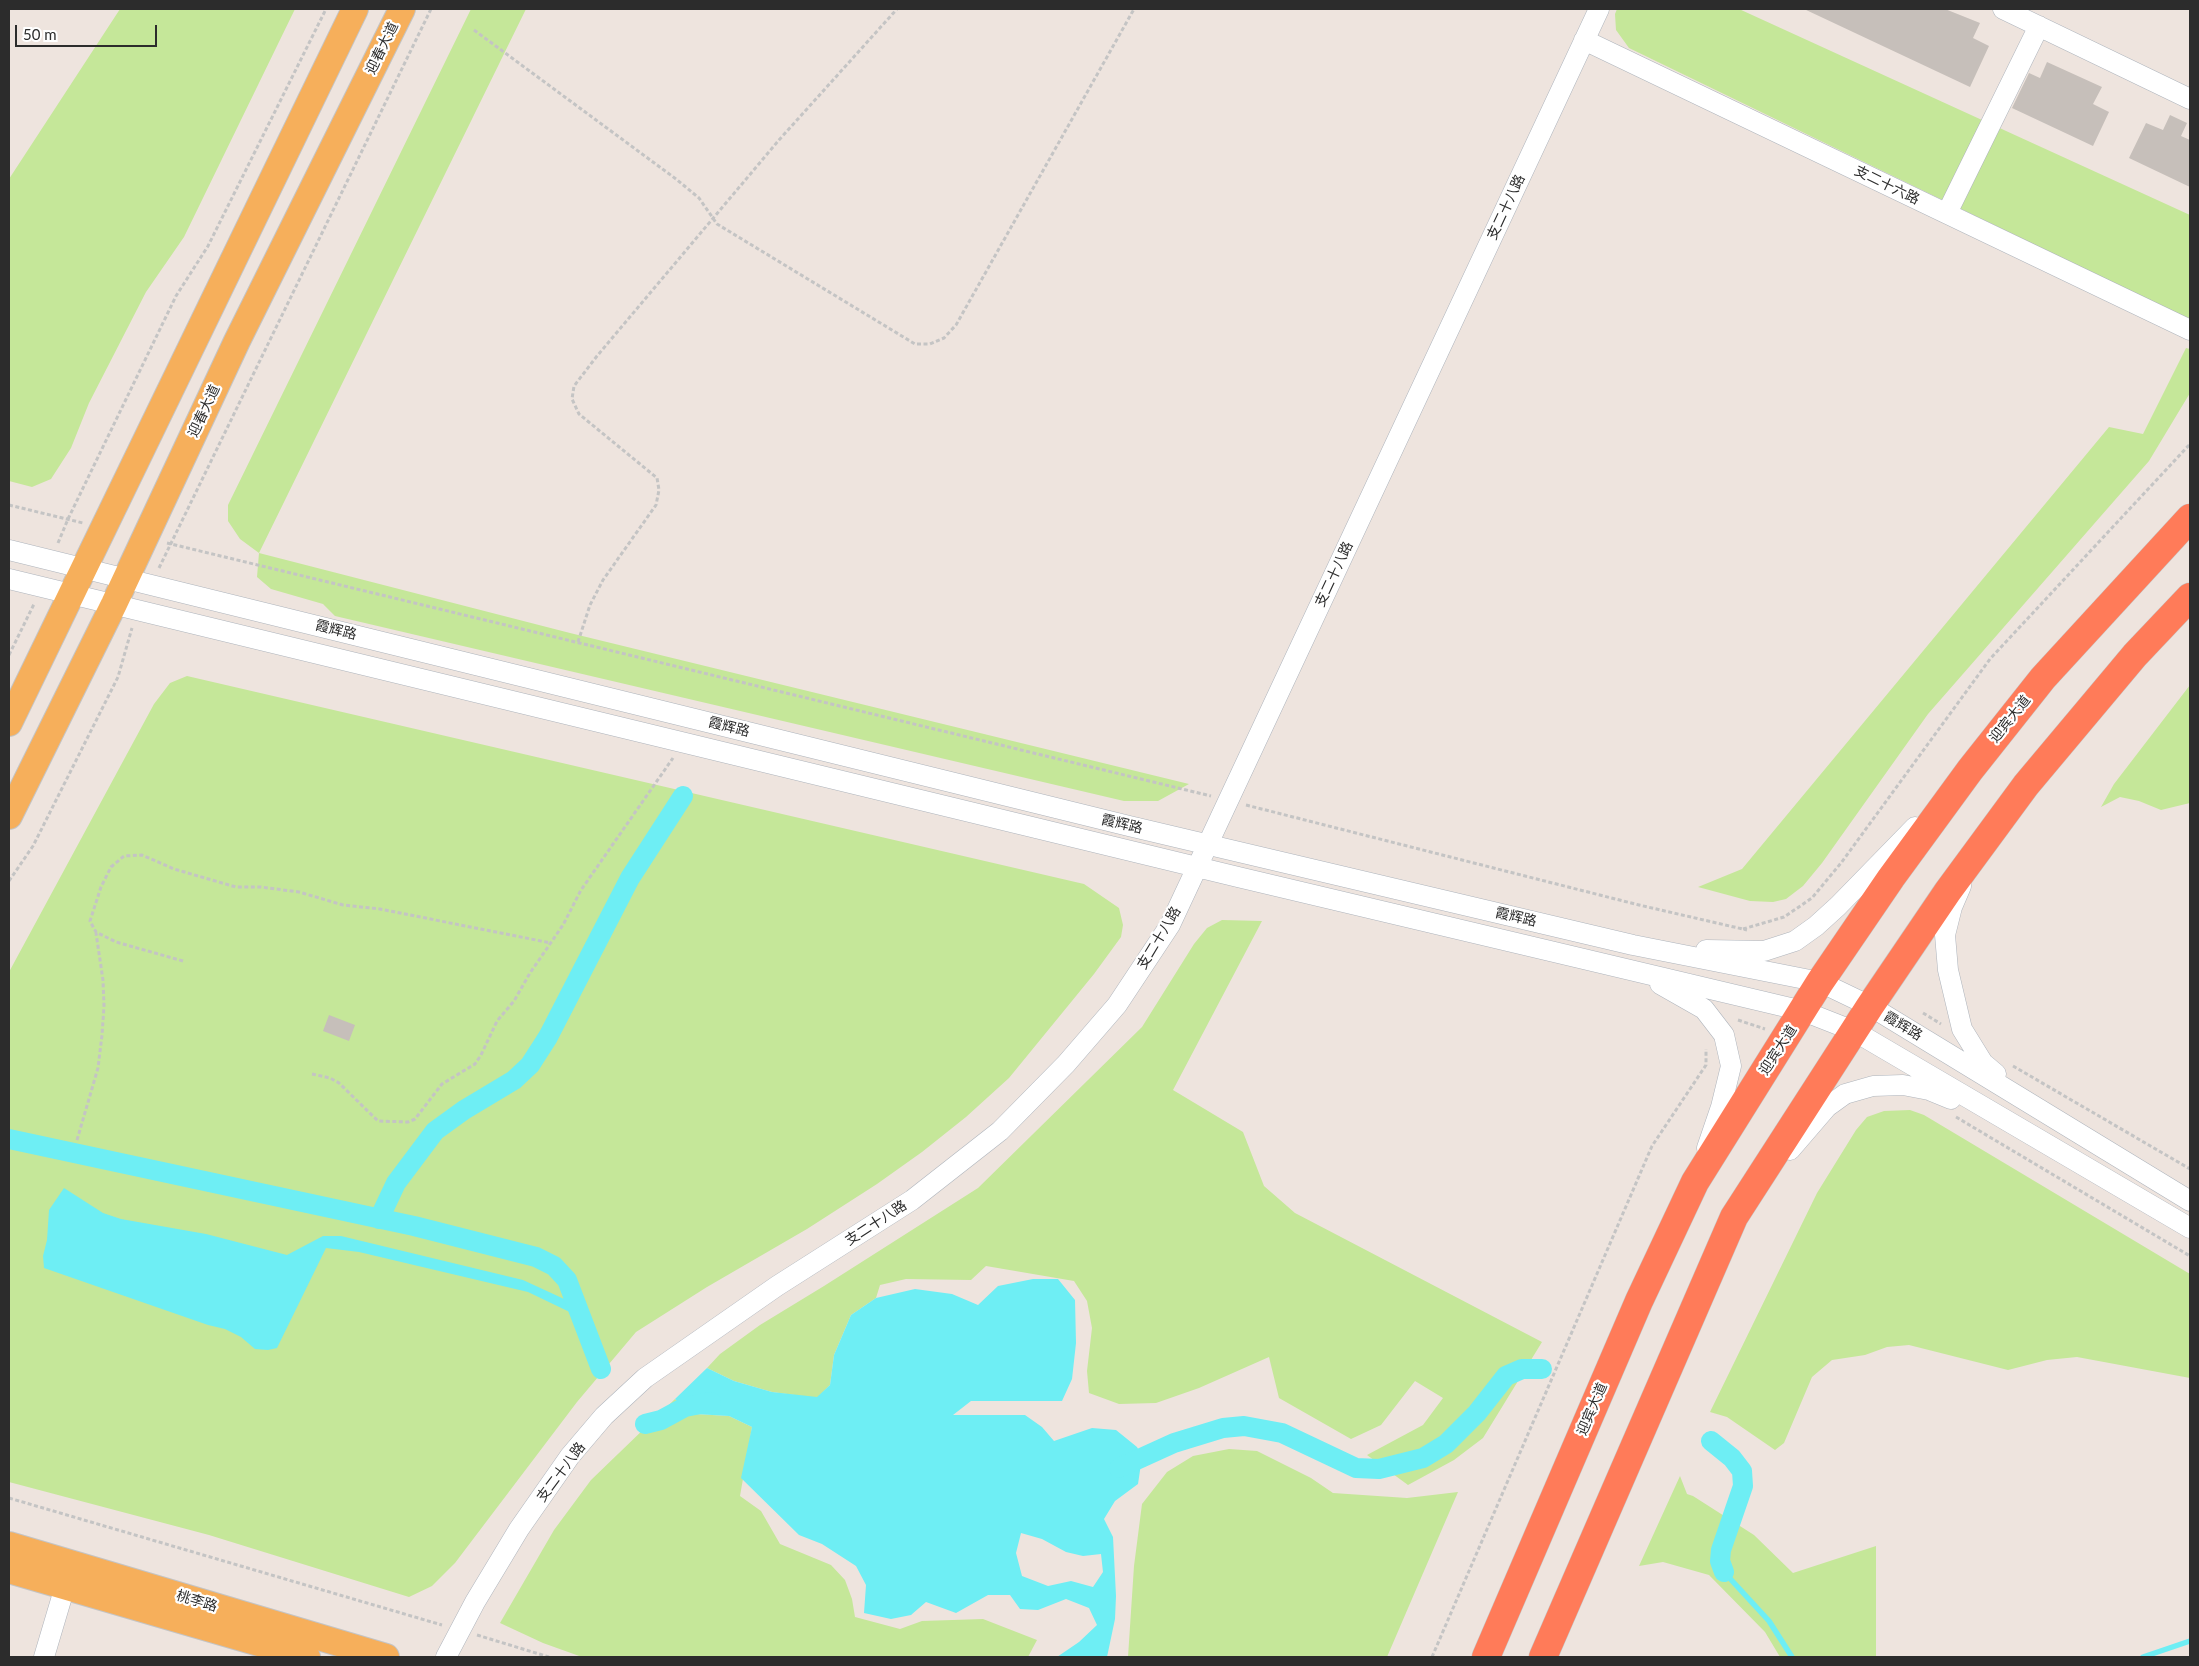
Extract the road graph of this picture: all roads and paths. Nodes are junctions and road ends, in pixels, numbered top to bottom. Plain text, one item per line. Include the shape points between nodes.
1 (326, 9) edge
2 (355, 9) edge
3 (402, 9) edge
4 (432, 9) edge
5 (897, 9) edge
6 (1134, 9) edge
7 (1599, 9) edge
8 (2003, 9) edge
9 (2039, 26) junction
10 (474, 30) dead end
11 (1584, 40) junction
12 (2190, 99) edge
13 (1947, 213) junction
14 (713, 217) junction
15 (2190, 330) edge
16 (166, 400) junction
17 (201, 416) junction
18 (2190, 444) edge
19 (9, 505) edge
20 (2190, 518) edge
21 (68, 519) junction
22 (104, 528) junction
23 (144, 538) junction
24 (170, 544) junction
25 (9, 550) edge
26 (51, 560) junction
27 (84, 568) junction
28 (126, 578) junction
29 (9, 579) edge
30 (152, 584) junction
31 (2190, 597) edge
32 (26, 600) dead end
33 (34, 602) junction
34 (68, 602) junction
35 (110, 612) junction
36 (133, 626) junction
37 (141, 628) dead end
38 (578, 642) junction
39 (9, 655) edge
40 (2010, 719) junction
41 (9, 723) edge
42 (9, 732) edge
43 (42, 748) junction
44 (663, 755) dead end
45 (673, 758) junction
46 (682, 760) dead end
47 (1228, 800) junction
48 (9, 816) edge
49 (1987, 838) junction
50 (1208, 843) junction
51 (1197, 867) junction
52 (9, 881) edge
53 (1742, 929) junction
54 (1751, 931) dead end
55 (96, 932) junction
56 (551, 943) junction
57 (1633, 945) junction
58 (183, 961) dead end
59 (1626, 969) junction
60 (1820, 982) junction
61 (1870, 1006) junction
62 (1704, 1009) junction
63 (1803, 1010) junction
64 (1922, 1013) dead end
65 (1854, 1031) junction
66 (1787, 1036) junction
67 (1969, 1040) junction
68 (1706, 1044) dead end
69 (2009, 1063) dead end
70 (312, 1074) dead end
71 (2025, 1100) junction
72 (1953, 1115) dead end
73 (2014, 1125) junction
74 (77, 1140) dead end
75 (2190, 1169) edge
76 (1695, 1182) junction
77 (2190, 1201) edge
78 (1734, 1217) junction
79 (2190, 1228) edge
80 (2190, 1256) edge
81 (9, 1498) edge
82 (9, 1545) edge
83 (9, 1570) edge
84 (69, 1575) junction
85 (460, 1630) junction
86 (44, 1657) edge
87 (307, 1657) edge
88 (386, 1657) edge
89 (446, 1657) edge
90 (549, 1657) edge
91 (1432, 1657) edge
92 (1486, 1657) edge
93 (1543, 1657) edge

1 - 21 path via 208,246 176,296
2 - 16 main road
3 - 17 main road, 迎春大道
4 - 24 path
5 - 14 path
6 - 14 path via 956,325 944,338 930,344 915,344 717,224
7 - 11 street, 支二十八路
8 - 9 street
9 - 12 street
9 - 13 street
10 - 14 path via 676,179 699,198
11 - 13 street, 支二十六路
11 - 47 street, 支二十八路
13 - 15 street, 支二十六路
14 - 38 path via 574,386 572,399 579,414 657,478 659,490 656,505 603,580 590,605
16 - 17 main road
16 - 22 main road
17 - 23 main road, 迎春大道
18 - 53 path via 1990,659 1812,898 1784,917
19 - 21 path
20 - 40 highway, 迎宾大道 via 2043,678
21 - 22 path
21 - 26 path
22 - 27 main road
23 - 24 path
23 - 28 main road, 迎春大道
24 - 30 path
24 - 38 path
25 - 26 street, 霞辉路
26 - 27 street, 霞辉路
27 - 28 street, 霞辉路
27 - 34 main road
28 - 30 street, 霞辉路
28 - 35 main road, 迎春大道
29 - 34 street, 霞辉路
30 - 50 street, 霞辉路
31 - 49 highway via 2129,662
32 - 33 path
33 - 34 path
33 - 39 path
34 - 35 street, 霞辉路
34 - 41 main road
35 - 36 path
35 - 43 main road, 迎春大道
35 - 51 street, 霞辉路
36 - 37 path
36 - 52 path via 118,677 34,846
38 - 47 path
40 - 57 street via 1900,843 1833,911 1795,941 1764,951
40 - 60 highway, 迎宾大道 via 1891,878
42 - 43 main road
43 - 48 main road, 迎春大道
44 - 45 path
45 - 46 path
45 - 56 path via 581,890
47 - 50 street, 支二十八路
47 - 53 path via 1639,906
49 - 61 highway
49 - 67 street via 1963,880 1945,936 1953,996 1962,1029
50 - 51 street, 支二十八路
50 - 57 street, 霞辉路
51 - 59 street, 霞辉路
51 - 85 street, 支二十八路 via 1170,925 1117,1006 1000,1131 912,1200 777,1286 645,1378 604,1416 570,1456 519,1529
53 - 54 path
55 - 56 path via 90,922 100,887 111,866 124,856 142,855 236,887 299,892 343,905 380,909
55 - 58 path via 116,942
55 - 74 path via 103,980 102,1035 98,1068
56 - 70 path via 514,1001 497,1021 475,1064 442,1084 415,1119 378,1122 339,1083
57 - 60 street, 霞辉路
59 - 62 street
59 - 63 street, 霞辉路
60 - 61 street, 霞辉路
60 - 63 highway, 迎宾大道
61 - 65 highway
61 - 71 street, 霞辉路
62 - 66 path
62 - 76 street via 1724,1035 1731,1066 1721,1107
63 - 65 street, 霞辉路
63 - 66 highway, 迎宾大道
64 - 67 path
65 - 73 street, 霞辉路
65 - 78 highway
66 - 76 highway, 迎宾大道
67 - 71 street via 1983,1063
68 - 91 path via 1706,1065 1652,1146
69 - 75 path
71 - 77 street, 霞辉路
72 - 80 path
73 - 78 street via 1929,1090 1903,1085 1873,1086 1845,1094 1827,1107
73 - 79 street, 霞辉路
76 - 92 highway, 迎宾大道 via 1639,1301
78 - 93 highway
81 - 85 path
82 - 84 main road, 桃李路
83 - 84 main road, 桃李路
84 - 86 street
84 - 87 main road, 桃李路
84 - 88 main road, 桃李路
85 - 89 street, 支二十八路
85 - 90 path

